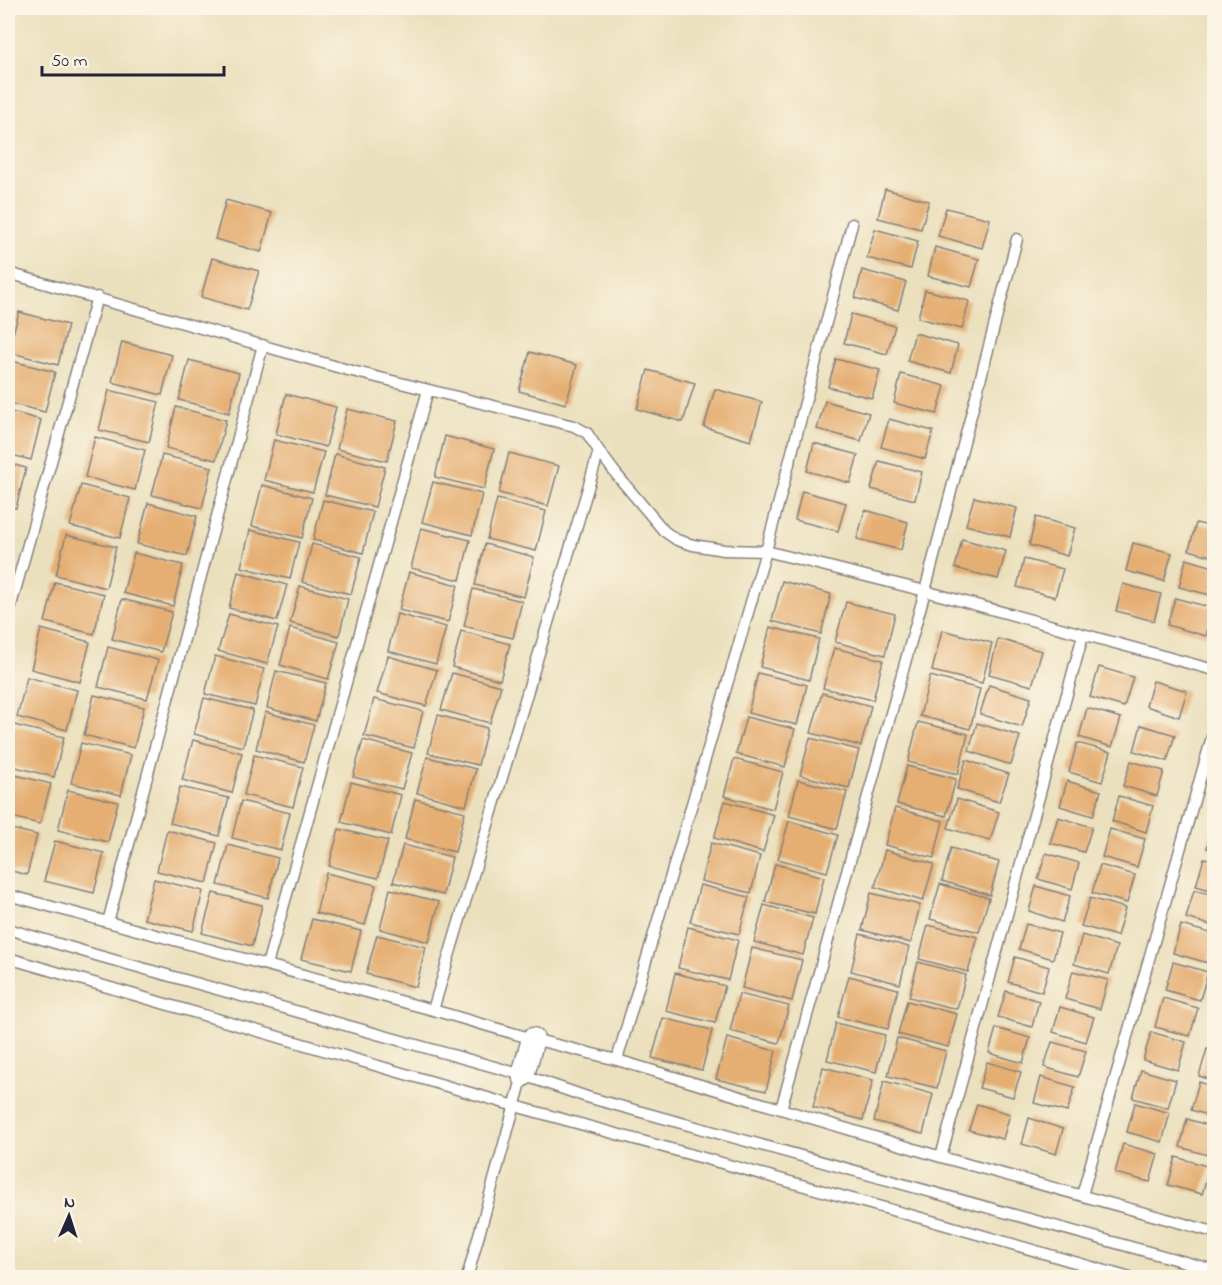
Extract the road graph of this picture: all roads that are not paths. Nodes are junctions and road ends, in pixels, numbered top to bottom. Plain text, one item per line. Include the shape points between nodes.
1 (852, 224) dead end
2 (1017, 239) dead end
3 (8, 273) edge
4 (97, 297) junction
5 (263, 345) junction
6 (428, 390) junction
7 (598, 451) junction
8 (766, 551) junction
9 (925, 591) junction
10 (8, 615) edge
11 (1083, 635) junction
12 (1215, 670) edge
13 (1215, 730) edge
14 (8, 895) edge
15 (108, 922) junction
16 (8, 929) edge
17 (8, 958) edge
18 (267, 965) junction
19 (433, 1010) junction
20 (533, 1039) junction
21 (617, 1060) junction
22 (523, 1075) junction
23 (514, 1106) junction
24 (781, 1109) junction
25 (941, 1157) junction
26 (1082, 1195) junction
27 (1215, 1232) edge
28 (1215, 1270) edge
29 (467, 1278) edge
30 (1130, 1278) edge

1 - 8 lane
2 - 9 lane
3 - 4 lane
4 - 5 lane
4 - 10 lane
5 - 6 lane
5 - 15 lane
6 - 7 lane via 574,426 587,433
6 - 18 lane
7 - 8 lane via 653,520 677,540 724,550
7 - 19 lane
8 - 9 lane
8 - 21 lane
9 - 11 lane
9 - 24 lane
11 - 12 lane
11 - 25 lane
13 - 26 lane
14 - 15 lane
15 - 18 lane
16 - 22 lane
17 - 23 lane
18 - 19 lane
19 - 20 lane
20 - 21 lane
20 - 22 street
21 - 24 lane
22 - 23 lane
22 - 28 lane via 598,1100
23 - 29 lane
23 - 30 lane
24 - 25 lane
25 - 26 lane
26 - 27 lane

